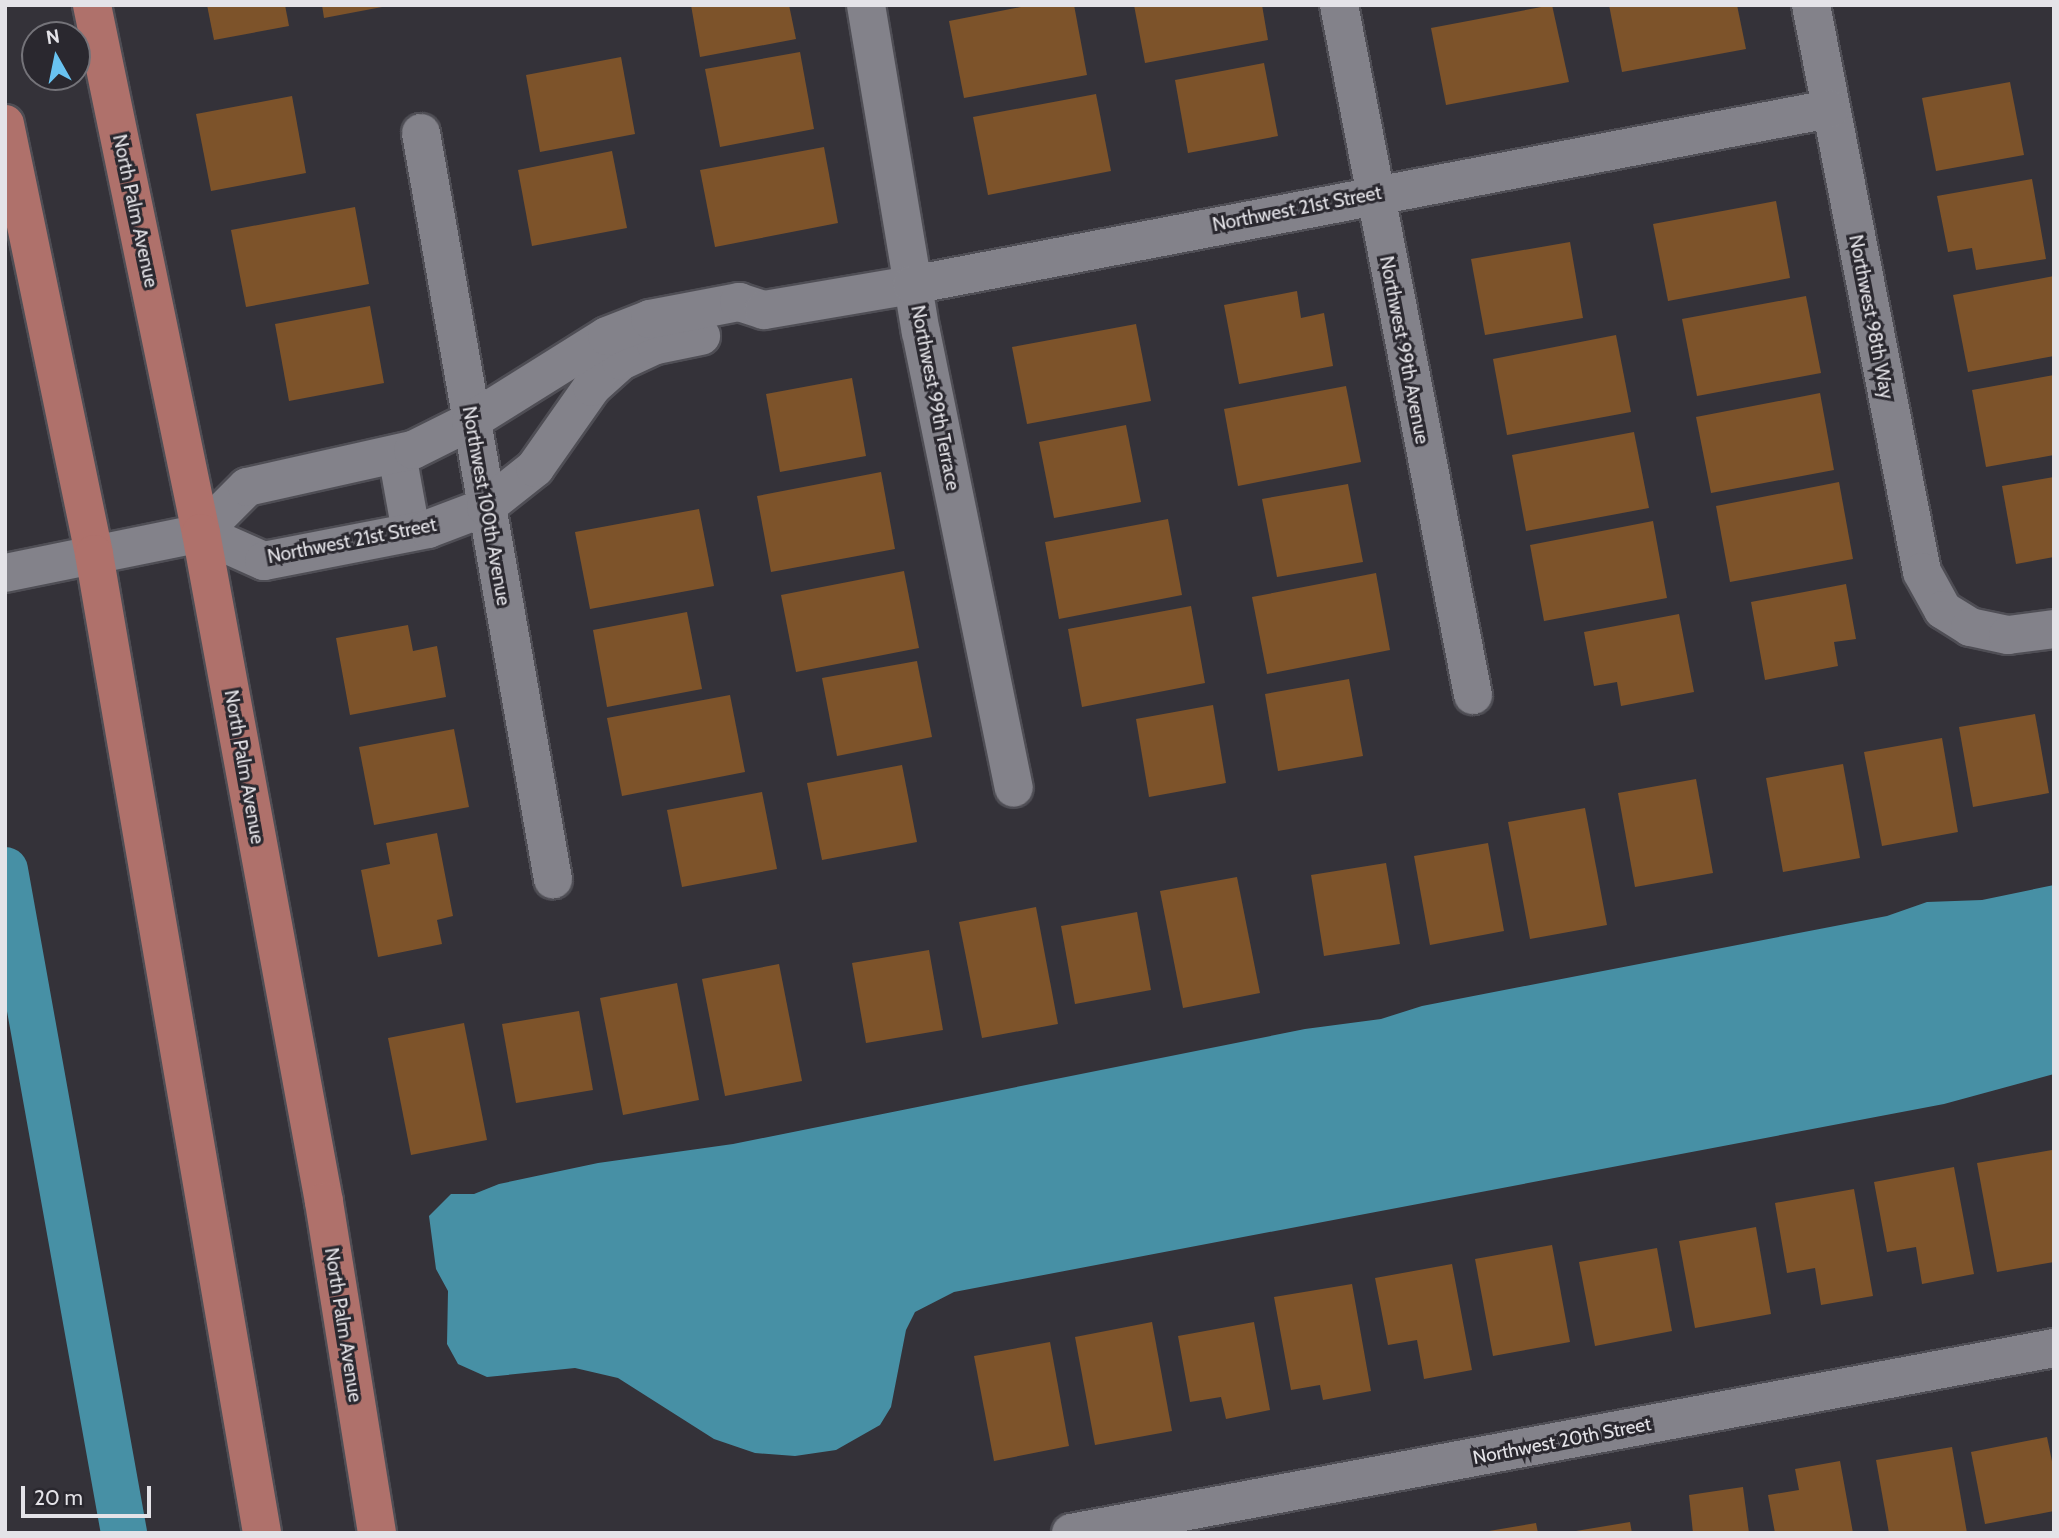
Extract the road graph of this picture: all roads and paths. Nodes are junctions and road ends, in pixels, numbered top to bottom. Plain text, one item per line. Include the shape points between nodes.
1 (92, 5) edge
2 (866, 5) edge
3 (1339, 5) edge
4 (1811, 5) edge
5 (1829, 108) junction
6 (5, 124) edge
7 (421, 133) dead end
8 (1373, 194) junction
9 (912, 285) junction
10 (764, 310) junction
11 (471, 421) junction
12 (397, 454) junction
13 (486, 507) junction
14 (411, 532) junction
15 (201, 533) junction
16 (94, 554) junction
17 (5, 573) edge
18 (2054, 629) edge
19 (1472, 695) dead end
20 (1014, 788) dead end
21 (553, 879) dead end
22 (2054, 1348) edge
23 (1166, 1525) edge
24 (262, 1533) edge
25 (377, 1533) edge
26 (1071, 1533) edge

1 - 15 main road, North Palm Avenue
2 - 9 street, Northwest 99th Terrace
3 - 8 street, Northwest 99th Avenue
4 - 5 street, Northwest 98th Way
5 - 8 street, Northwest 21st Street
5 - 18 street, Northwest 98th Way via 1918,558 1935,599 1954,619 1970,627 2008,635
6 - 16 main road
7 - 11 street, Northwest 100th Avenue
8 - 9 street, Northwest 21st Street
8 - 19 street, Northwest 99th Avenue
9 - 10 street, Northwest 21st Street
9 - 20 street, Northwest 99th Terrace
10 - 11 street, Northwest 21st Street via 739,302 650,320 607,336
10 - 13 street, Northwest 21st Street via 743,327 656,345 621,361 592,387 535,468
11 - 12 street, Northwest 21st Street
11 - 13 street, Northwest 100th Avenue
12 - 14 street
12 - 15 street, Northwest 21st Street via 247,487
13 - 14 street, Northwest 21st Street
13 - 21 street, Northwest 100th Avenue
14 - 15 street, Northwest 21st Street via 264,561
15 - 16 street
15 - 25 main road, North Palm Avenue via 324,1202
16 - 17 street
16 - 24 main road
22 - 23 street, Northwest 20th Street
23 - 26 street, Northwest 20th Street

